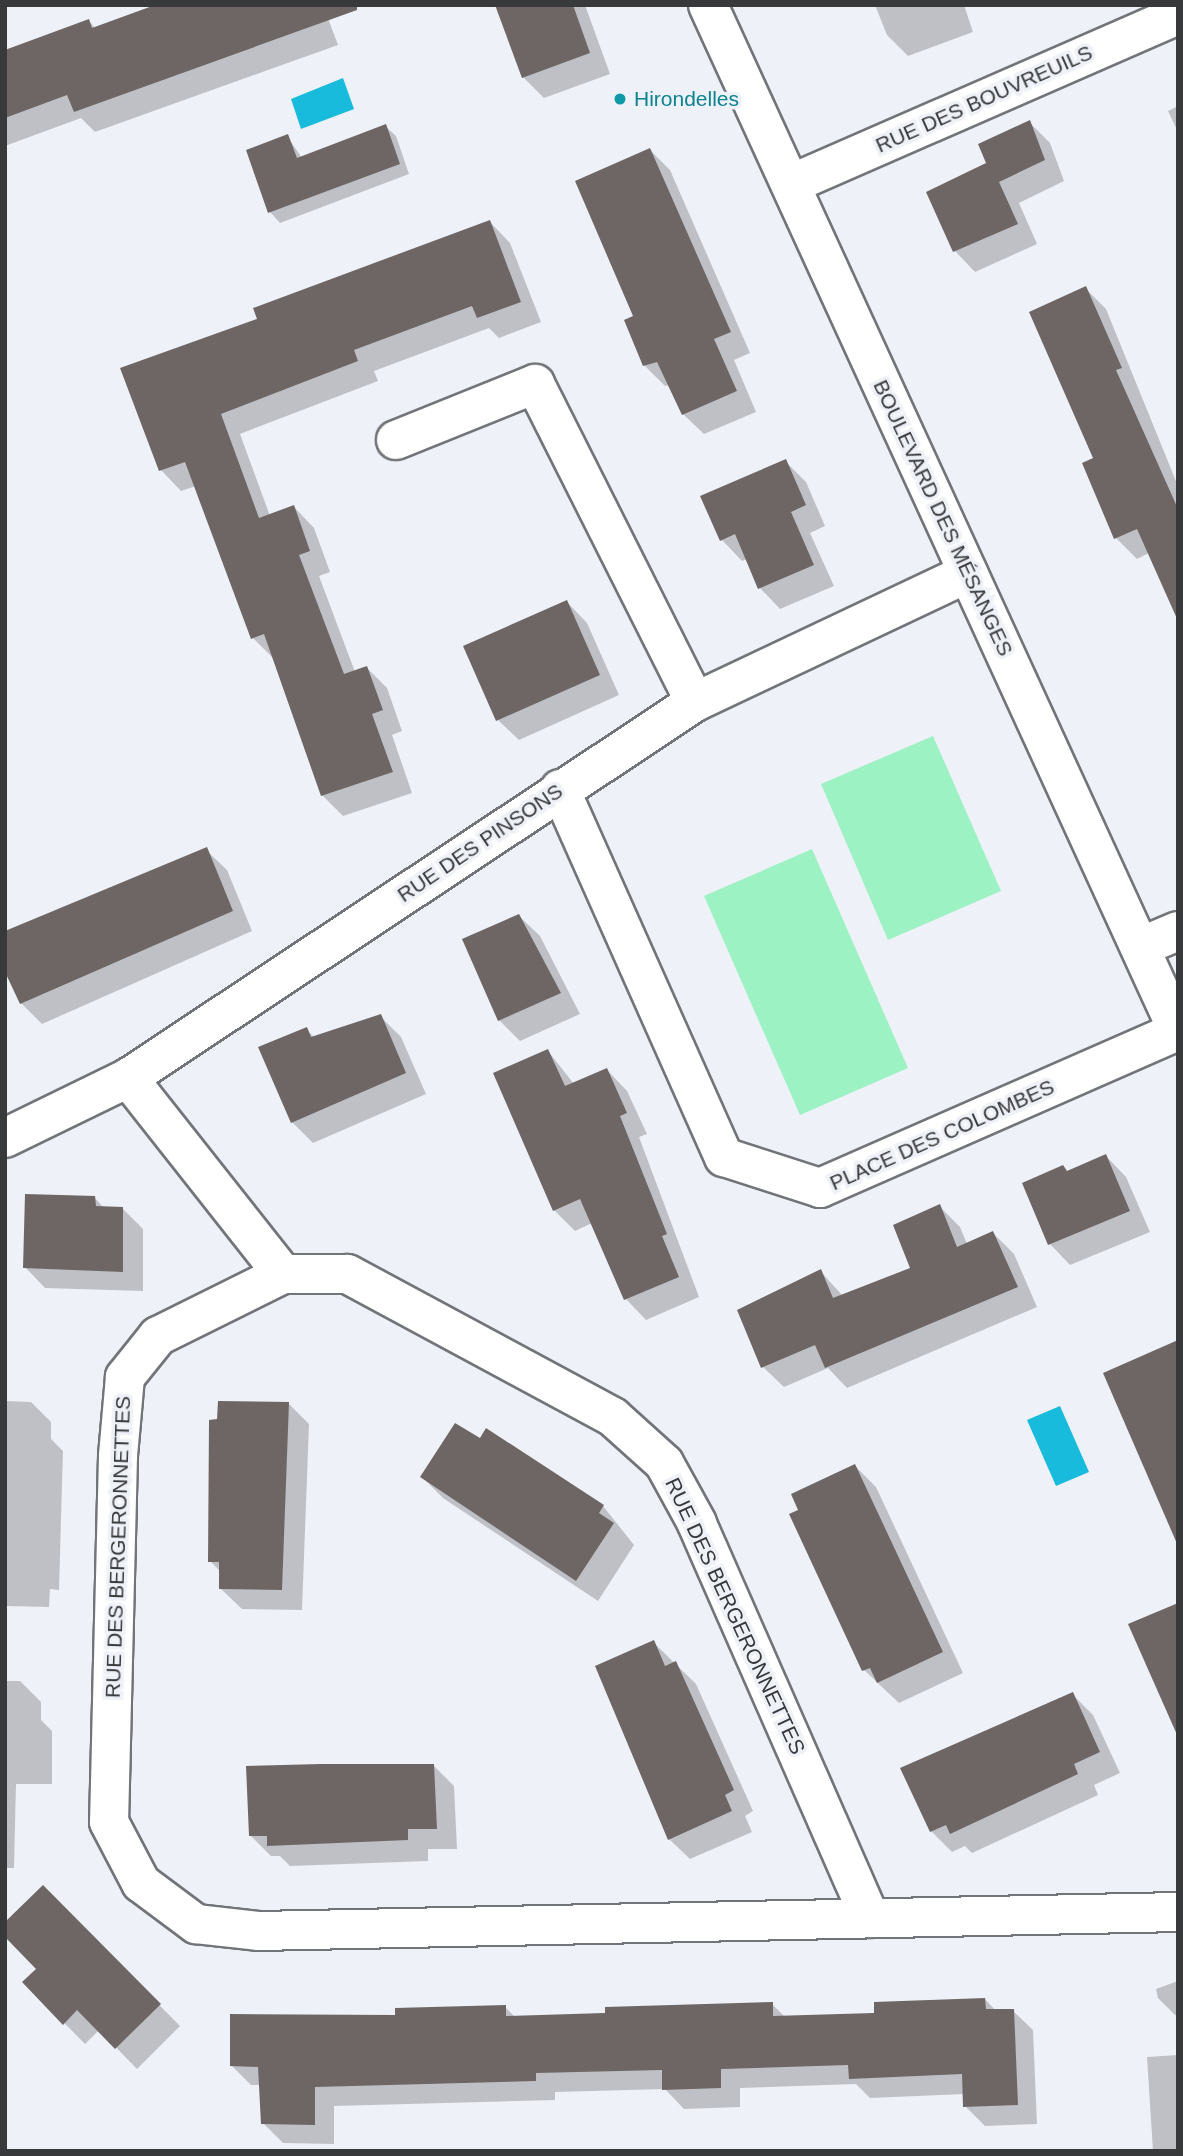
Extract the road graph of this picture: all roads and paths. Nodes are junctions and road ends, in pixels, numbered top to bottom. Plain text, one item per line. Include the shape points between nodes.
1 (708, 5) edge
2 (1178, 15) edge
3 (790, 184) junction
4 (396, 440) dead end
5 (968, 573) junction
6 (695, 702) junction
7 (560, 789) junction
8 (1178, 931) edge
9 (1140, 947) junction
10 (1178, 1031) edge
11 (128, 1078) junction
12 (5, 1138) edge
13 (283, 1274) junction
14 (1178, 1912) edge
15 (870, 1918) junction

1 - 3 street, BOULEVARD DES MÉSANGES
2 - 3 street, RUE DES BOUVREUILS
3 - 5 street, BOULEVARD DES MÉSANGES
4 - 6 street via 535,384
5 - 6 street, RUE DES PINSONS
5 - 9 street, BOULEVARD DES MÉSANGES
6 - 7 street, RUE DES PINSONS
7 - 10 street, PLACE DES COLOMBES via 724,1157 820,1188
7 - 11 street, RUE DES PINSONS
8 - 9 street
9 - 10 street, BOULEVARD DES MÉSANGES
11 - 12 street, RUE DES PINSONS
11 - 13 street
13 - 15 street, RUE DES BERGERONNETTES via 348,1274 613,1417 664,1463 696,1523
13 - 15 street, RUE DES BERGERONNETTES via 158,1336 125,1377 118,1456 109,1822 141,1883 196,1924 258,1931
14 - 15 street, RUE DES BERGERONNETTES

